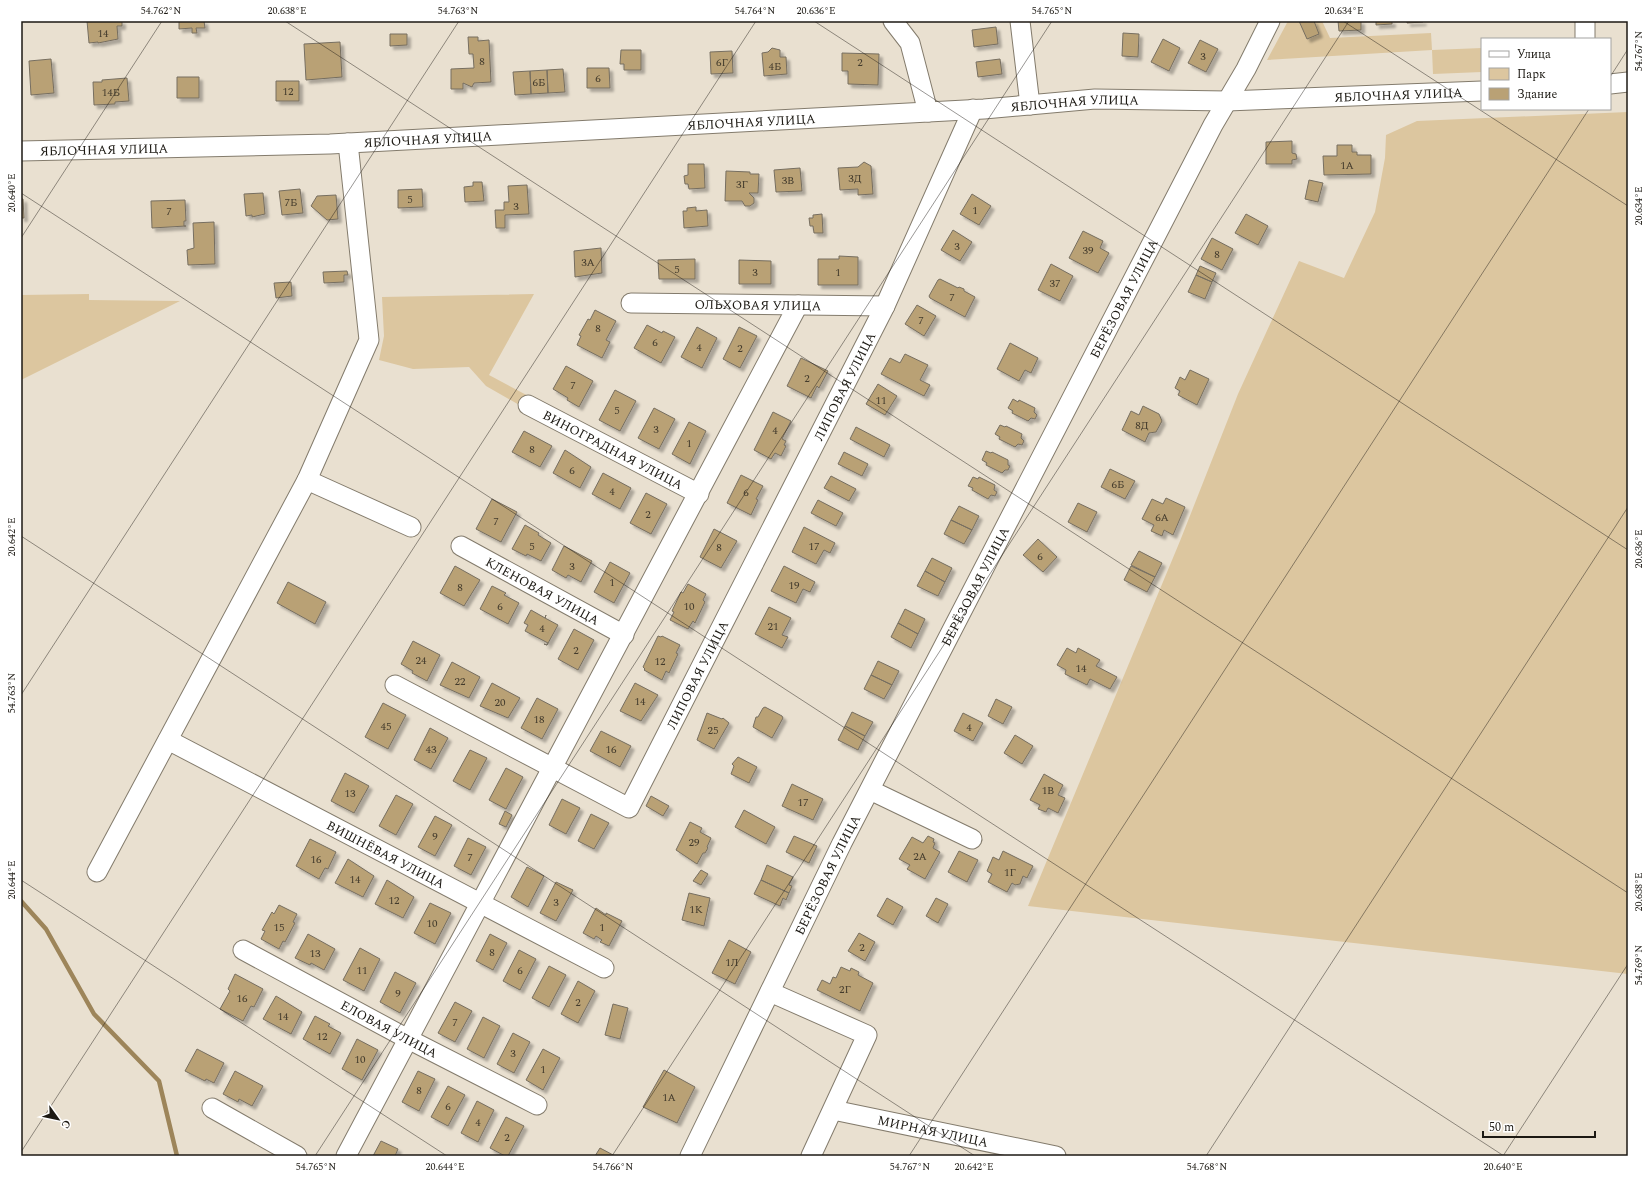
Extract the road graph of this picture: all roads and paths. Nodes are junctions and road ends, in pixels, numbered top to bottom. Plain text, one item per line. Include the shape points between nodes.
1 (893, 21) edge
2 (1020, 21) edge
3 (1270, 21) edge
4 (1585, 21) edge
5 (1585, 38) edge
6 (1628, 82) edge
7 (1611, 84) edge
8 (1481, 91) edge
9 (1227, 101) junction
10 (1030, 105) junction
11 (973, 110) junction
12 (928, 112) junction
13 (348, 143) junction
14 (21, 151) edge
15 (630, 303) dead end
16 (798, 305) junction
17 (885, 306) junction
18 (528, 405) dead end
19 (307, 480) junction
20 (699, 494) junction
21 (411, 526) dead end
22 (461, 546) dead end
23 (624, 635) junction
24 (395, 685) dead end
25 (168, 740) junction
26 (552, 769) junction
27 (870, 790) junction
28 (972, 839) dead end
29 (97, 872) dead end
30 (480, 905) junction
31 (243, 950) dead end
32 (604, 968) dead end
33 (770, 992) junction
34 (408, 1039) junction
35 (537, 1105) dead end
36 (212, 1108) dead end
37 (833, 1110) junction
38 (297, 1156) edge
39 (346, 1156) edge
40 (690, 1156) edge
41 (811, 1156) edge
42 (1056, 1156) edge

1 - 12 street via 910,43
2 - 10 street
3 - 9 street, БЕРЁЗОВАЯ УЛИЦА
4 - 5 street
6 - 7 street
8 - 9 street, ЯБЛОЧНАЯ УЛИЦА
9 - 10 street, ЯБЛОЧНАЯ УЛИЦА via 1095,99
9 - 27 street, БЕРЁЗОВАЯ УЛИЦА
10 - 11 street, ЯБЛОЧНАЯ УЛИЦА
11 - 12 street, ЯБЛОЧНАЯ УЛИЦА
11 - 17 street
12 - 13 street, ЯБЛОЧНАЯ УЛИЦА
13 - 14 street, ЯБЛОЧНАЯ УЛИЦА
13 - 19 street via 369,340
15 - 16 street, ОЛЬХОВАЯ УЛИЦА
16 - 17 street, ОЛЬХОВАЯ УЛИЦА
16 - 20 street
17 - 26 street, ЛИПОВАЯ УЛИЦА via 629,808
18 - 20 street, ВИНОГРАДНАЯ УЛИЦА
19 - 21 street
19 - 25 street
20 - 23 street
22 - 23 street, КЛЕНОВАЯ УЛИЦА
23 - 26 street
24 - 26 street, ЛИПОВАЯ УЛИЦА
25 - 29 street
25 - 30 street, ВИШНЁВАЯ УЛИЦА
26 - 30 street
27 - 28 street
27 - 33 street, БЕРЁЗОВАЯ УЛИЦА
30 - 32 street, ВИШНЁВАЯ УЛИЦА
30 - 34 street
31 - 34 street, ЕЛОВАЯ УЛИЦА
33 - 37 street via 867,1035
33 - 40 street, БЕРЁЗОВАЯ УЛИЦА
34 - 35 street, ЕЛОВАЯ УЛИЦА
34 - 39 street
36 - 38 street
37 - 41 street
37 - 42 street, МИРНАЯ УЛИЦА

